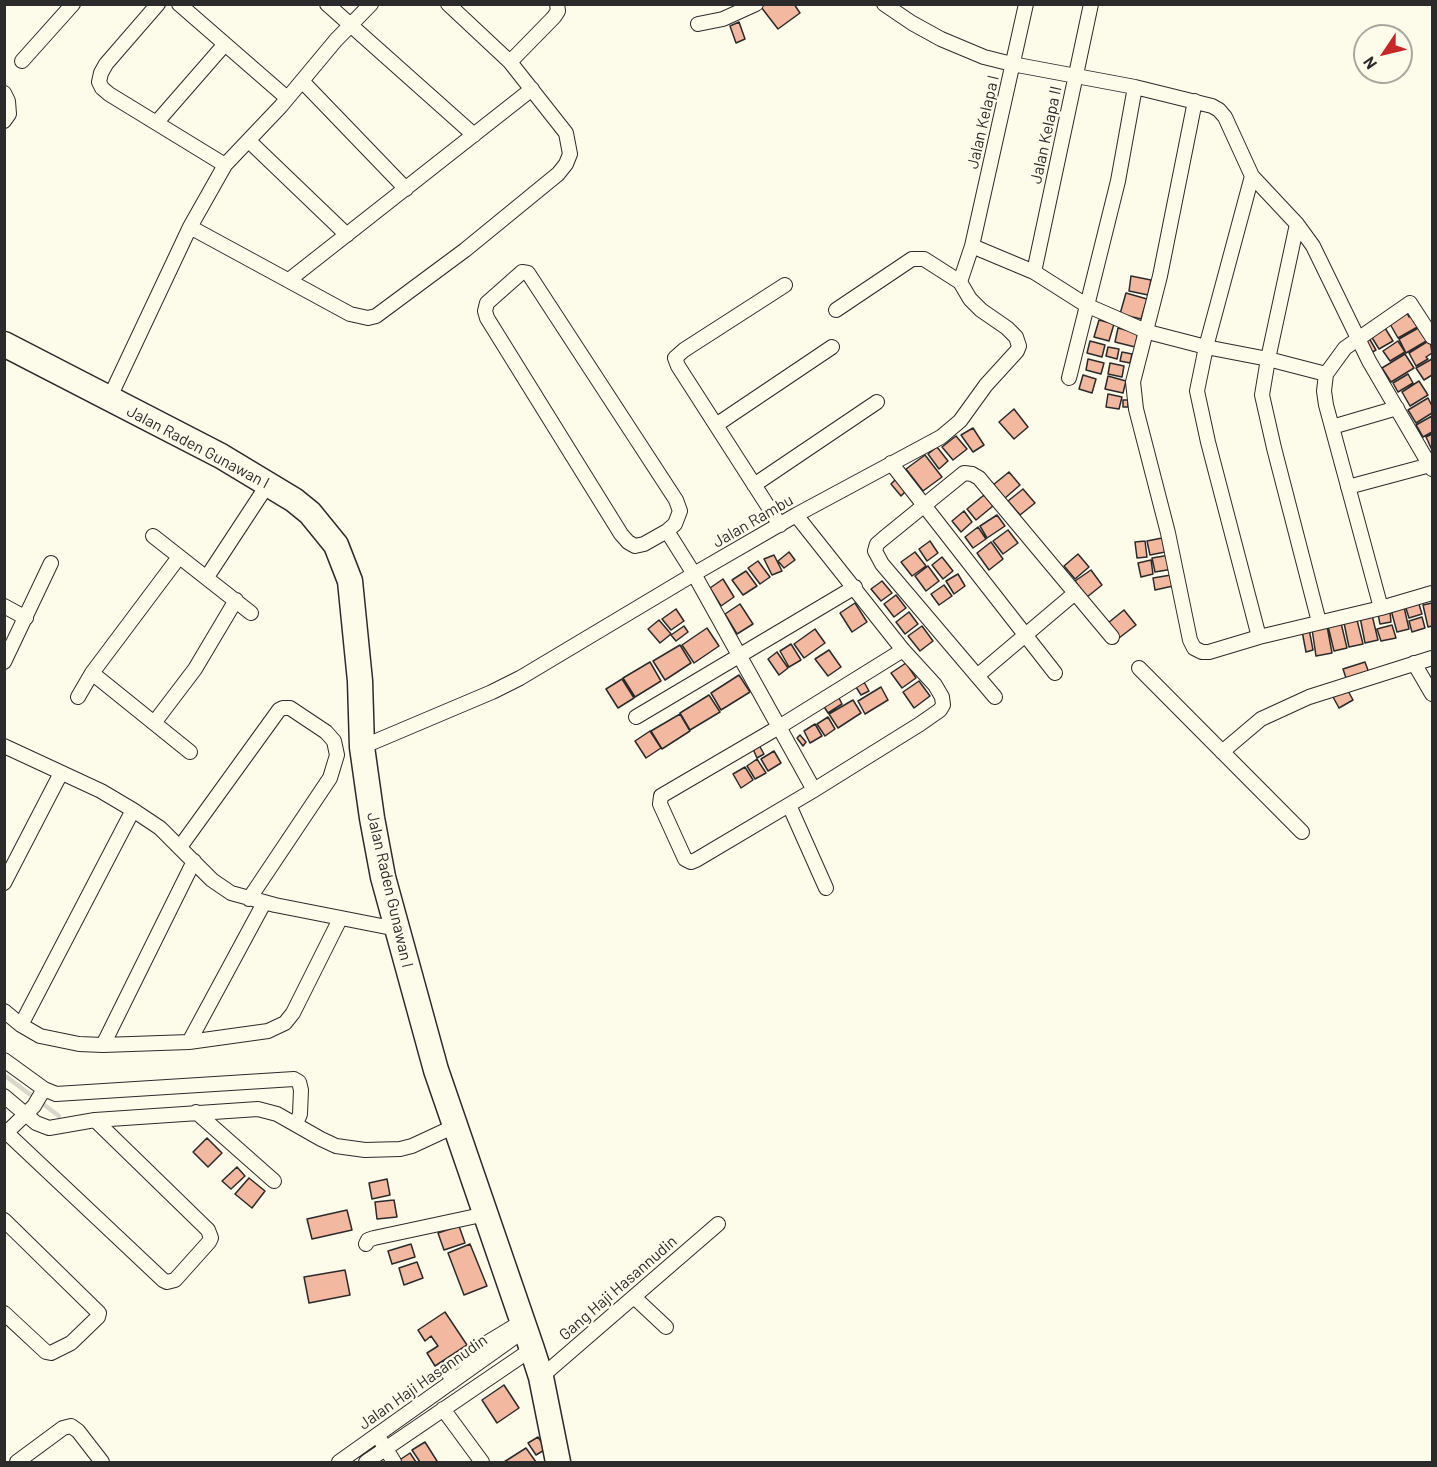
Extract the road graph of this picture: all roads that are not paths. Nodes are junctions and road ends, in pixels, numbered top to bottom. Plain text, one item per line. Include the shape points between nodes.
1 (73, 4) edge
2 (158, 4) edge
3 (179, 4) edge
4 (203, 4) edge
5 (327, 4) edge
6 (371, 4) edge
7 (448, 4) edge
8 (557, 4) edge
9 (756, 4) edge
10 (884, 4) edge
11 (1026, 4) edge
12 (1091, 4) edge
13 (193, 15) junction
14 (698, 24) dead end
15 (350, 26) junction
16 (225, 44) junction
17 (22, 61) dead end
18 (510, 62) junction
19 (1012, 64) junction
20 (1076, 76) junction
21 (302, 81) junction
22 (1135, 87) junction
23 (532, 89) junction
24 (4, 93) edge
25 (287, 98) junction
26 (1195, 101) junction
27 (4, 121) edge
28 (157, 122) junction
29 (474, 135) junction
30 (249, 141) junction
31 (225, 165) junction
32 (1252, 176) junction
33 (406, 189) junction
34 (1297, 224) junction
35 (190, 227) junction
36 (346, 235) junction
37 (972, 246) junction
38 (1034, 272) junction
39 (290, 280) junction
40 (960, 282) junction
41 (785, 285) dead end
42 (1086, 305) junction
43 (836, 310) dead end
44 (1148, 332) junction
45 (1432, 337) edge
46 (1358, 338) junction
47 (4, 344) edge
48 (832, 347) dead end
49 (1206, 347) junction
50 (1268, 359) junction
51 (1326, 375) junction
52 (1068, 378) dead end
53 (109, 399) junction
54 (877, 402) dead end
55 (1397, 408) junction
56 (716, 425) junction
57 (1332, 427) junction
58 (891, 463) junction
59 (1431, 467) edge
60 (268, 484) junction
61 (754, 485) junction
62 (1348, 487) junction
63 (924, 505) junction
64 (796, 515) junction
65 (780, 525) junction
66 (668, 531) junction
67 (153, 537) dead end
68 (179, 557) junction
69 (51, 563) dead end
70 (694, 574) junction
71 (207, 577) junction
72 (855, 587) junction
73 (1075, 593) junction
74 (1432, 593) edge
75 (236, 600) junction
76 (4, 606) edge
77 (1381, 608) junction
78 (251, 613) dead end
79 (26, 618) junction
80 (1319, 622) junction
81 (1025, 635) junction
82 (1112, 637) dead end
83 (1259, 637) junction
84 (903, 650) junction
85 (739, 657) junction
86 (1432, 658) edge
87 (4, 662) edge
88 (1414, 663) junction
89 (1140, 668) dead end
90 (92, 673) junction
91 (1055, 673) dead end
92 (977, 676) junction
93 (1432, 694) edge
94 (78, 697) dead end
95 (995, 698) dead end
96 (636, 717) dead end
97 (154, 723) junction
98 (779, 728) junction
99 (4, 746) edge
100 (362, 747) junction
101 (190, 752) dead end
102 (1222, 752) junction
103 (60, 773) junction
104 (814, 790) junction
105 (789, 805) junction
106 (133, 810) junction
107 (1302, 832) dead end
108 (180, 848) junction
109 (194, 861) junction
110 (4, 883) edge
111 (826, 888) dead end
112 (249, 899) junction
113 (264, 903) junction
114 (340, 919) junction
115 (397, 929) junction
116 (4, 1011) edge
117 (21, 1025) junction
118 (189, 1042) junction
119 (103, 1045) junction
120 (4, 1060) edge
121 (4, 1096) edge
122 (36, 1101) junction
123 (196, 1112) junction
124 (298, 1119) junction
125 (95, 1120) junction
126 (456, 1126) junction
127 (6, 1134) edge
128 (274, 1181) dead end
129 (486, 1214) junction
130 (4, 1220) edge
131 (718, 1224) dead end
132 (366, 1244) dead end
133 (634, 1296) junction
134 (4, 1313) edge
135 (666, 1327) dead end
136 (527, 1333) junction
137 (540, 1377) junction
138 (447, 1385) junction
139 (447, 1407) junction
140 (378, 1435) junction
141 (386, 1449) junction
142 (17, 1462) edge
143 (102, 1462) edge
144 (339, 1462) edge
145 (366, 1462) edge
146 (394, 1462) edge
147 (482, 1462) edge
148 (558, 1462) edge

1 - 17 street
2 - 28 street via 106,64 99,81 109,94
3 - 13 street
4 - 13 street
5 - 15 street
6 - 15 street
7 - 18 street
8 - 18 street via 554,17
9 - 14 street via 723,19
10 - 19 street via 963,49
11 - 19 street, Jalan Kelapa I
12 - 20 street, Jalan Kelapa II
13 - 16 street
15 - 21 street
15 - 29 street
16 - 25 street
16 - 28 street
18 - 23 street
19 - 20 street
19 - 37 street, Jalan Kelapa I
20 - 22 street
20 - 38 street, Jalan Kelapa II
21 - 25 street
21 - 33 street
22 - 26 street
22 - 42 street via 1118,181
23 - 29 street
23 - 39 street via 566,133 570,154 566,164 465,250 368,318 350,314
24 - 27 street via 9,114
25 - 30 street
26 - 32 street via 1212,106 1225,117
26 - 44 street
28 - 31 street
29 - 33 street
30 - 31 street
30 - 36 street
31 - 35 street
32 - 34 street
32 - 49 street
33 - 36 street
34 - 46 street via 1321,262
34 - 50 street
35 - 39 street
35 - 53 street
36 - 39 street
37 - 38 street
37 - 40 street
38 - 42 street
40 - 43 street via 924,259 912,259
40 - 58 street, Jalan Rambu via 981,310 1016,337 1019,346 951,430
41 - 56 street via 675,358
42 - 44 street
42 - 52 street
44 - 49 street
44 - 83 street via 1134,382 1136,409 1190,640 1194,648 1209,652
45 - 46 street via 1410,303
46 - 51 street via 1341,352
46 - 55 street
47 - 53 highway, Jalan Raden Gunawan I
48 - 56 street
49 - 50 street
49 - 83 street via 1197,391
50 - 51 street
50 - 80 street via 1262,395
51 - 57 street via 1324,391
53 - 60 highway, Jalan Raden Gunawan I
54 - 61 street
55 - 57 street
55 - 59 street
56 - 61 street
57 - 62 street
58 - 63 street
58 - 64 street, Jalan Rambu
59 - 62 street
60 - 71 street
60 - 100 highway, Jalan Raden Gunawan I via 316,520 336,545 350,581 359,660
61 - 65 street
62 - 77 street
63 - 73 street via 964,473 979,478
63 - 81 street
63 - 92 street via 877,544 876,556
64 - 65 street, Jalan Rambu
64 - 72 street
65 - 70 street, Jalan Rambu
66 - 66 street via 679,517 676,500 528,273 519,273 487,303 487,318 628,542 635,546 644,544
66 - 70 street
67 - 68 street
68 - 71 street
68 - 90 street
69 - 79 street
70 - 85 street
70 - 100 street, Jalan Rambu via 492,692
71 - 75 street
72 - 84 street
72 - 85 street
73 - 81 street
73 - 82 street
74 - 77 street
75 - 78 street
75 - 97 street via 195,669
76 - 79 street
77 - 80 street
79 - 87 street
80 - 83 street
81 - 91 street
81 - 92 street
84 - 98 street
84 - 104 street via 935,684 944,705
85 - 96 street
85 - 98 street
86 - 88 street
88 - 93 street
88 - 102 street via 1309,697 1261,719
89 - 102 street
90 - 94 street
90 - 97 street
92 - 95 street
97 - 101 street
98 - 104 street
98 - 105 street via 663,795 659,801 685,859 691,862
99 - 103 street
100 - 115 highway, Jalan Raden Gunawan I via 383,877
102 - 107 street
103 - 106 street
103 - 110 street
104 - 105 street
105 - 111 street
106 - 108 street
106 - 117 street
108 - 109 street
108 - 112 street via 279,710 290,708 326,732 334,741 337,754 330,778
109 - 112 street via 222,887
109 - 119 street
112 - 113 street
113 - 114 street
113 - 118 street
114 - 115 street
114 - 118 street via 285,1023 268,1031
115 - 126 highway, Jalan Raden Gunawan I via 436,1070
116 - 117 street
117 - 119 street via 56,1041
118 - 119 street
120 - 122 street
121 - 122 street
122 - 124 street via 56,1094 290,1079 299,1082
122 - 125 street via 36,1123 49,1128
122 - 127 street
123 - 124 street via 258,1109
123 - 125 street
123 - 128 street
124 - 126 street via 321,1140 366,1150 412,1146
125 - 127 street via 208,1230 209,1242 175,1280 163,1280
126 - 129 highway, Jalan Raden Gunawan I
129 - 132 street via 374,1238
129 - 136 highway, Jalan Raden Gunawan I
130 - 134 street via 99,1312 71,1343 51,1353
131 - 133 street, Gang Haji Hasannudin
133 - 135 street
133 - 137 street, Gang Haji Hasannudin
136 - 137 highway, Jalan Raden Gunawan I
136 - 138 street via 450,1365
136 - 139 street, Jalan Haji Hasannudin
137 - 148 highway, Jalan Raden Gunawan I
138 - 139 street
138 - 140 street, Jalan Haji Hasannudin
139 - 141 street, Jalan Haji Hasannudin
139 - 147 street
140 - 141 street
140 - 144 street, Jalan Haji Hasannudin
141 - 145 street, Jalan Haji Hasannudin
141 - 146 street
142 - 143 street via 71,1426

